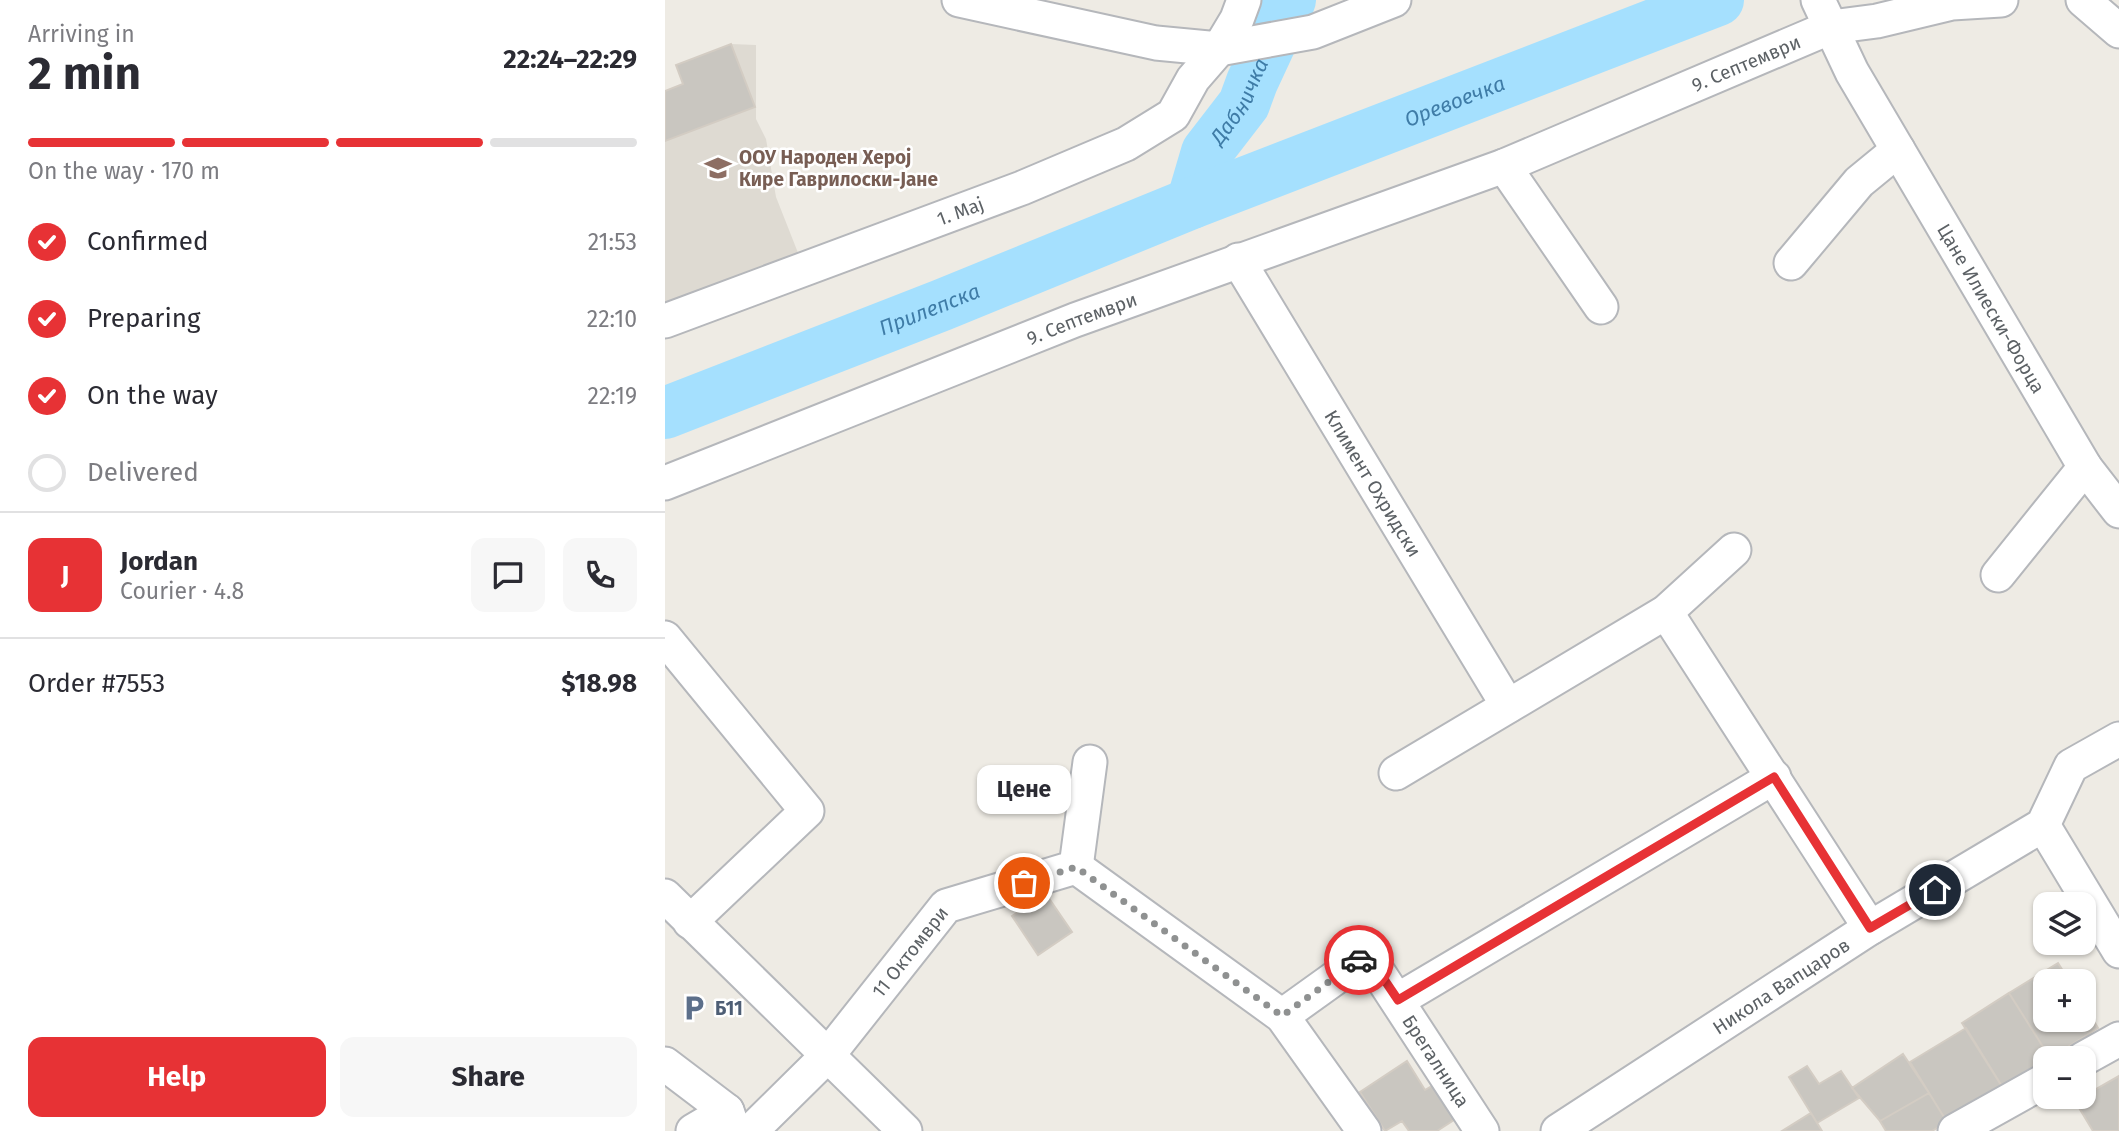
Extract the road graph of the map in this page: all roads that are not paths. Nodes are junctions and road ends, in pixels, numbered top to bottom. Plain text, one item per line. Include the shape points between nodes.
1 (1244, 0) edge
2 (1326, 0) edge
3 (1394, 0) edge
4 (2001, 0) edge
5 (2083, 0) edge
6 (964, 1) edge
7 (1824, 14) edge
8 (2119, 31) edge
9 (1313, 32) junction
10 (1219, 49) junction
11 (1898, 150) junction
12 (1504, 166) junction
13 (1238, 260) junction
14 (1791, 263) dead end
15 (1601, 307) dead end
16 (665, 321) edge
17 (2085, 467) junction
18 (665, 483) edge
19 (2119, 511) edge
20 (1734, 550) dead end
21 (1998, 575) dead end
22 (1666, 612) junction
23 (665, 638) edge
24 (1508, 706) junction
25 (2119, 739) edge
26 (1090, 762) dead end
27 (1396, 774) dead end
28 (1774, 777) junction
29 (2043, 825) junction
30 (1076, 867) junction
31 (665, 897) edge
32 (690, 922) junction
33 (1870, 928) junction
34 (2119, 951) edge
35 (1398, 1000) junction
36 (1282, 1016) junction
37 (2119, 1039) edge
38 (2096, 1052) edge
39 (828, 1055) junction
40 (665, 1064) edge
41 (2033, 1087) edge
42 (738, 1124) edge
43 (693, 1131) edge
44 (905, 1131) edge
45 (1364, 1131) edge
46 (1482, 1131) edge
47 (1558, 1131) edge
48 (1955, 1131) edge

1 - 10 street, 1. Мај
2 - 9 street
3 - 9 street
4 - 7 street, 9. Септември via 1952,3 1877,21
5 - 8 street
6 - 10 street via 1156,43
7 - 11 street, Цане Илиески-Форца
7 - 12 street, 9. Септември
9 - 10 street
10 - 16 street, 1. Мај via 1193,79 1173,115 1126,144 1022,188
11 - 14 street via 1859,182
11 - 17 street, Цане Илиески-Форца
12 - 13 street, 9. Септември
12 - 15 street
13 - 18 street, 9. Септември
13 - 24 street, Климент Охридски
17 - 19 street, Цане Илиески-Форца
17 - 21 street
20 - 22 street
22 - 24 street
22 - 28 street
23 - 32 street via 807,811
24 - 27 street
25 - 29 street via 2071,766
26 - 30 street
28 - 33 street
28 - 35 street
29 - 33 street, Никола Вапцаров
29 - 34 street
30 - 36 street
30 - 39 street, 11 Октомври via 946,906
31 - 32 street
32 - 39 street
33 - 47 street, Никола Вапцаров
35 - 36 street, Брегалница via 1367,954
35 - 46 street, Брегалница
36 - 45 street
37 - 38 street
39 - 42 street, 11 Октомври
39 - 44 street
40 - 42 street
41 - 48 street
42 - 43 street, 11 Октомври

